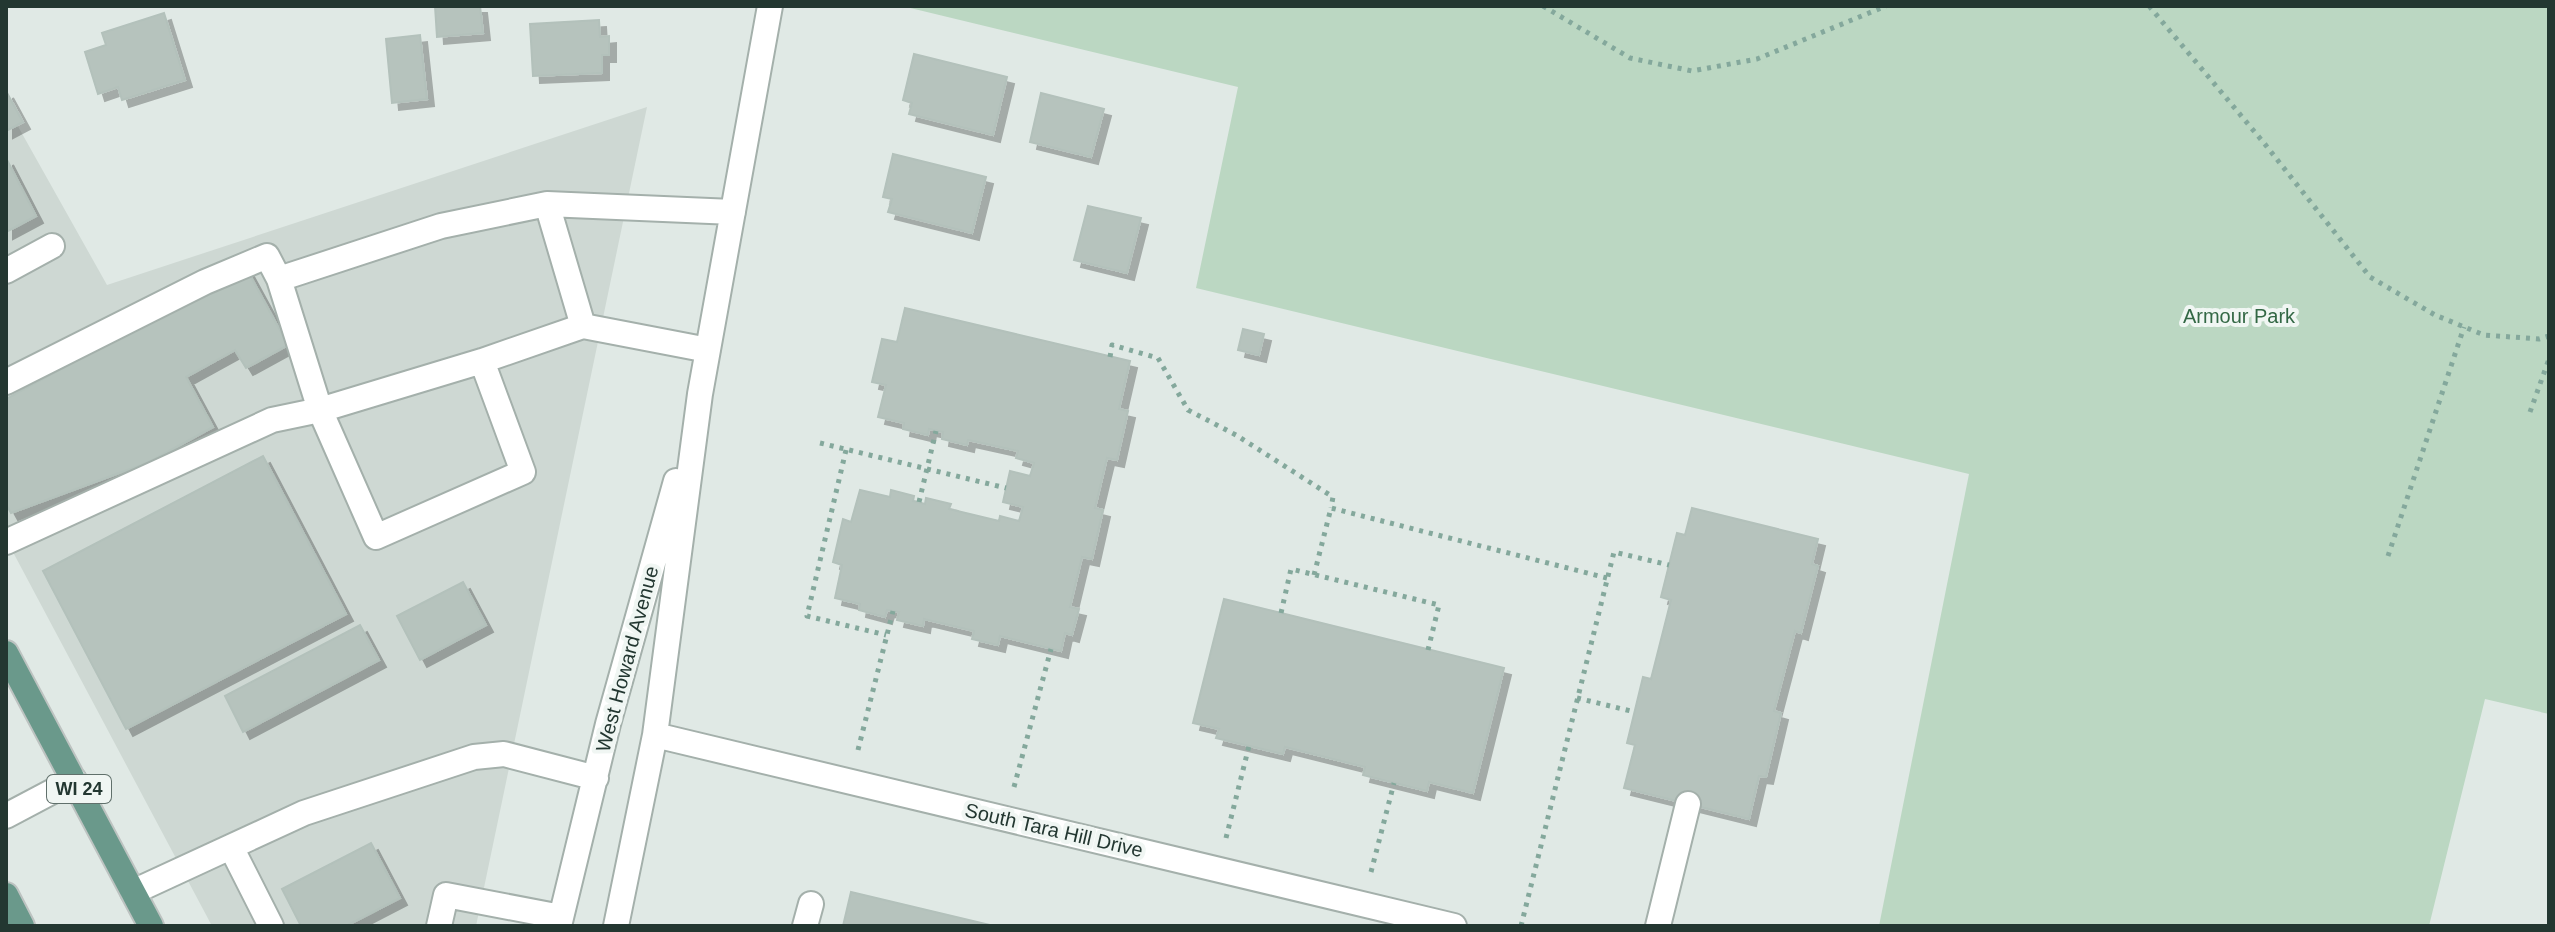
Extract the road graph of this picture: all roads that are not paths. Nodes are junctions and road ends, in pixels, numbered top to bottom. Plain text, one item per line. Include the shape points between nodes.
1 (770, 6) edge
2 (547, 204) junction
3 (733, 212) junction
4 (52, 246) dead end
5 (6, 271) edge
6 (279, 279) junction
7 (583, 326) junction
8 (708, 350) junction
9 (482, 361) junction
10 (6, 382) edge
11 (700, 394) junction
12 (320, 410) junction
13 (6, 542) edge
14 (6, 653) edge
15 (655, 735) junction
16 (596, 778) junction
17 (74, 780) junction
18 (1688, 804) dead end
19 (6, 816) edge
20 (231, 847) junction
21 (133, 892) junction
22 (6, 895) edge
23 (560, 922) edge
24 (22, 926) edge
25 (151, 926) edge
26 (271, 926) edge
27 (439, 926) edge
28 (616, 926) edge
29 (1454, 926) edge
30 (1658, 926) edge

1 - 3 street, West Howard Avenue
2 - 3 street
2 - 6 street via 441,226
2 - 7 street
3 - 8 street, West Howard Avenue
4 - 5 street
6 - 10 street via 267,256
6 - 12 street
7 - 8 street
7 - 9 street
8 - 11 street, West Howard Avenue
9 - 12 street
9 - 12 street via 523,472 376,537
11 - 15 street, West Howard Avenue
11 - 16 street, West Howard Avenue
12 - 13 street via 272,420
14 - 17 main road, WI 24
15 - 28 street, West Howard Avenue
15 - 29 street, South Tara Hill Drive
16 - 20 street via 504,754 474,757 304,813
16 - 23 street, West Howard Avenue
17 - 19 street
17 - 21 main road, WI 24
18 - 30 street
20 - 21 street
20 - 26 street
21 - 25 main road, WI 24
22 - 24 main road
23 - 27 street via 446,895

